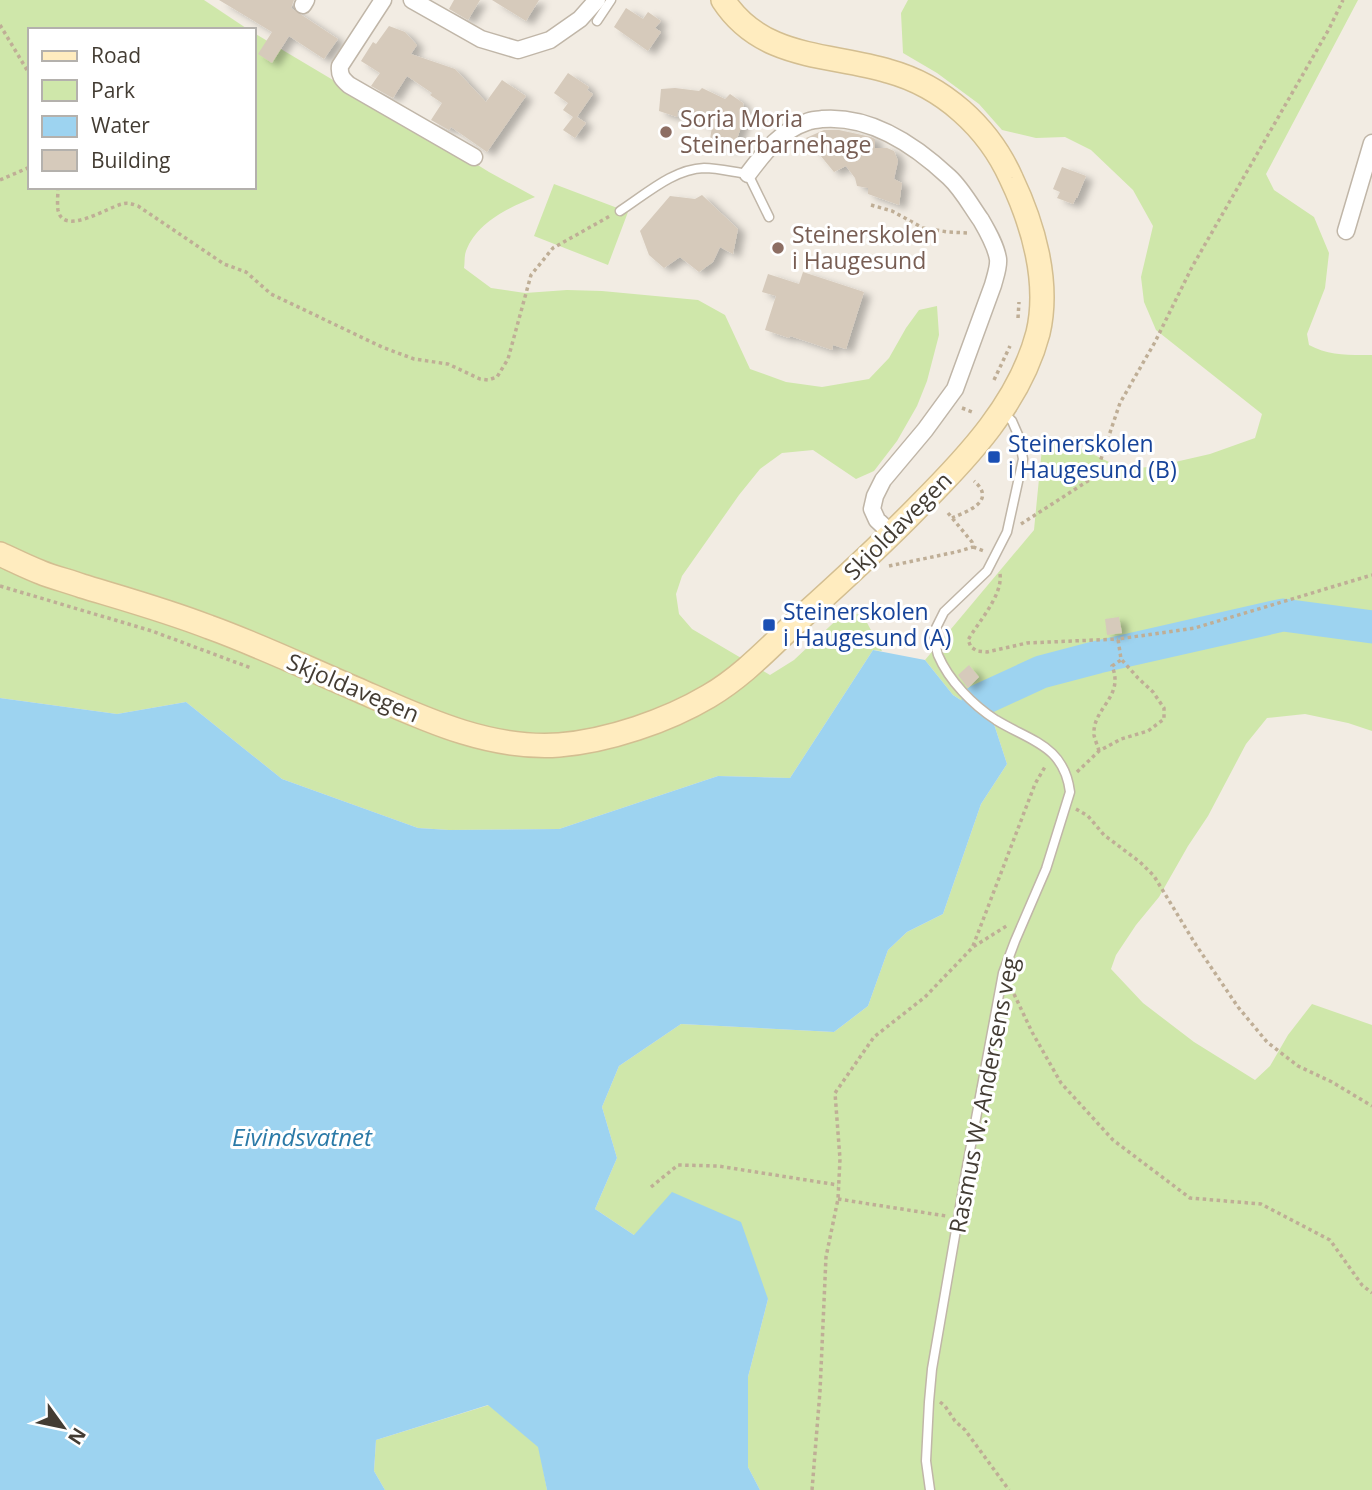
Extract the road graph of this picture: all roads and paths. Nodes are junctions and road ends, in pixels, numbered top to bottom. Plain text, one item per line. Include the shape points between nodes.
1 (383, 0) edge
2 (412, 0) edge
3 (597, 0) edge
4 (611, 0) edge
5 (723, 0) edge
6 (1343, 0) edge
7 (597, 21) dead end
8 (0, 24) edge
9 (28, 72) edge
10 (1372, 143) edge
11 (474, 157) dead end
12 (28, 168) edge
13 (748, 174) junction
14 (0, 180) edge
15 (58, 189) edge
16 (871, 205) dead end
17 (620, 211) joint
18 (769, 217) dead end
19 (1346, 231) dead end
20 (989, 233) junction
21 (1020, 293) dead end
22 (1016, 328) dead end
23 (1014, 337) dead end
24 (992, 384) dead end
25 (975, 413) dead end
26 (1007, 415) junction
27 (970, 421) dead end
28 (974, 481) dead end
29 (948, 513) dead end
30 (952, 518) junction
31 (1007, 532) junction
32 (892, 534) junction
33 (0, 554) edge
34 (993, 561) junction
35 (888, 566) dead end
36 (1372, 576) edge
37 (0, 586) edge
38 (1118, 639) junction
39 (1121, 659) junction
40 (254, 669) dead end
41 (1099, 751) junction
42 (1052, 754) junction
43 (1069, 780) junction
44 (1066, 805) junction
45 (1027, 914) junction
46 (973, 947) junction
47 (1003, 973) junction
48 (1372, 1106) edge
49 (838, 1185) junction
50 (651, 1187) dead end
51 (838, 1199) junction
52 (959, 1218) junction
53 (1372, 1293) edge
54 (930, 1395) junction
55 (812, 1490) edge
56 (930, 1490) edge
57 (1009, 1490) edge

1 - 11 street via 340,65 343,79
2 - 3 street via 481,39 518,50 550,40
4 - 7 lane
5 - 26 main road, Skjoldavegen via 746,27 776,44 920,83 948,100 994,146 1029,222 1040,269 1042,304 1032,353
6 - 31 path via 1120,403 1091,479
8 - 9 path
10 - 19 street
12 - 14 path
13 - 17 lane via 701,168 684,172
13 - 18 lane
13 - 20 street via 788,130 809,121 836,118 864,122 894,135 951,179
15 - 17 path via 59,215 64,219 82,220 121,204 138,206 224,264 246,272 271,294 382,347 488,380 497,377 508,359 531,275 539,264 553,248
16 - 20 path via 923,228
20 - 32 street via 997,271 955,390 875,496 872,509
21 - 22 path
23 - 24 path
25 - 27 path
26 - 31 lane via 1023,459
26 - 32 main road, Skjoldavegen
28 - 30 path via 982,490 979,504
29 - 30 path
30 - 35 path via 973,547
31 - 34 lane
32 - 33 main road, Skjoldavegen via 743,674 708,697 634,729 559,745 520,744 447,727 206,625 42,573
34 - 38 path via 1001,582 997,596 968,639 977,651 1027,643
34 - 42 lane via 944,612 933,634 938,655 965,695
36 - 38 path via 1195,628
37 - 40 path via 152,631
38 - 39 path
39 - 41 path via 1112,666 1116,683 1097,719 1094,734
39 - 41 path via 1164,708 1164,719 1148,731
41 - 43 path
42 - 43 lane
42 - 46 path via 1035,784
43 - 44 lane, Rasmus W. Andersens veg
44 - 45 lane, Rasmus W. Andersens veg
44 - 48 path via 1088,816 1154,876 1238,1007 1267,1042 1298,1066
45 - 46 path
45 - 47 lane, Rasmus W. Andersens veg
46 - 49 path via 925,997 874,1037 835,1093
47 - 52 lane, Rasmus W. Andersens veg
47 - 53 path via 1061,1083 1113,1140 1190,1198 1261,1204 1330,1240
49 - 50 path via 718,1166 678,1165
49 - 51 path
51 - 52 path
51 - 55 path via 826,1257
52 - 54 lane, Rasmus W. Andersens veg
54 - 56 lane, Rasmus W. Andersens veg via 926,1461
54 - 57 path via 965,1430

